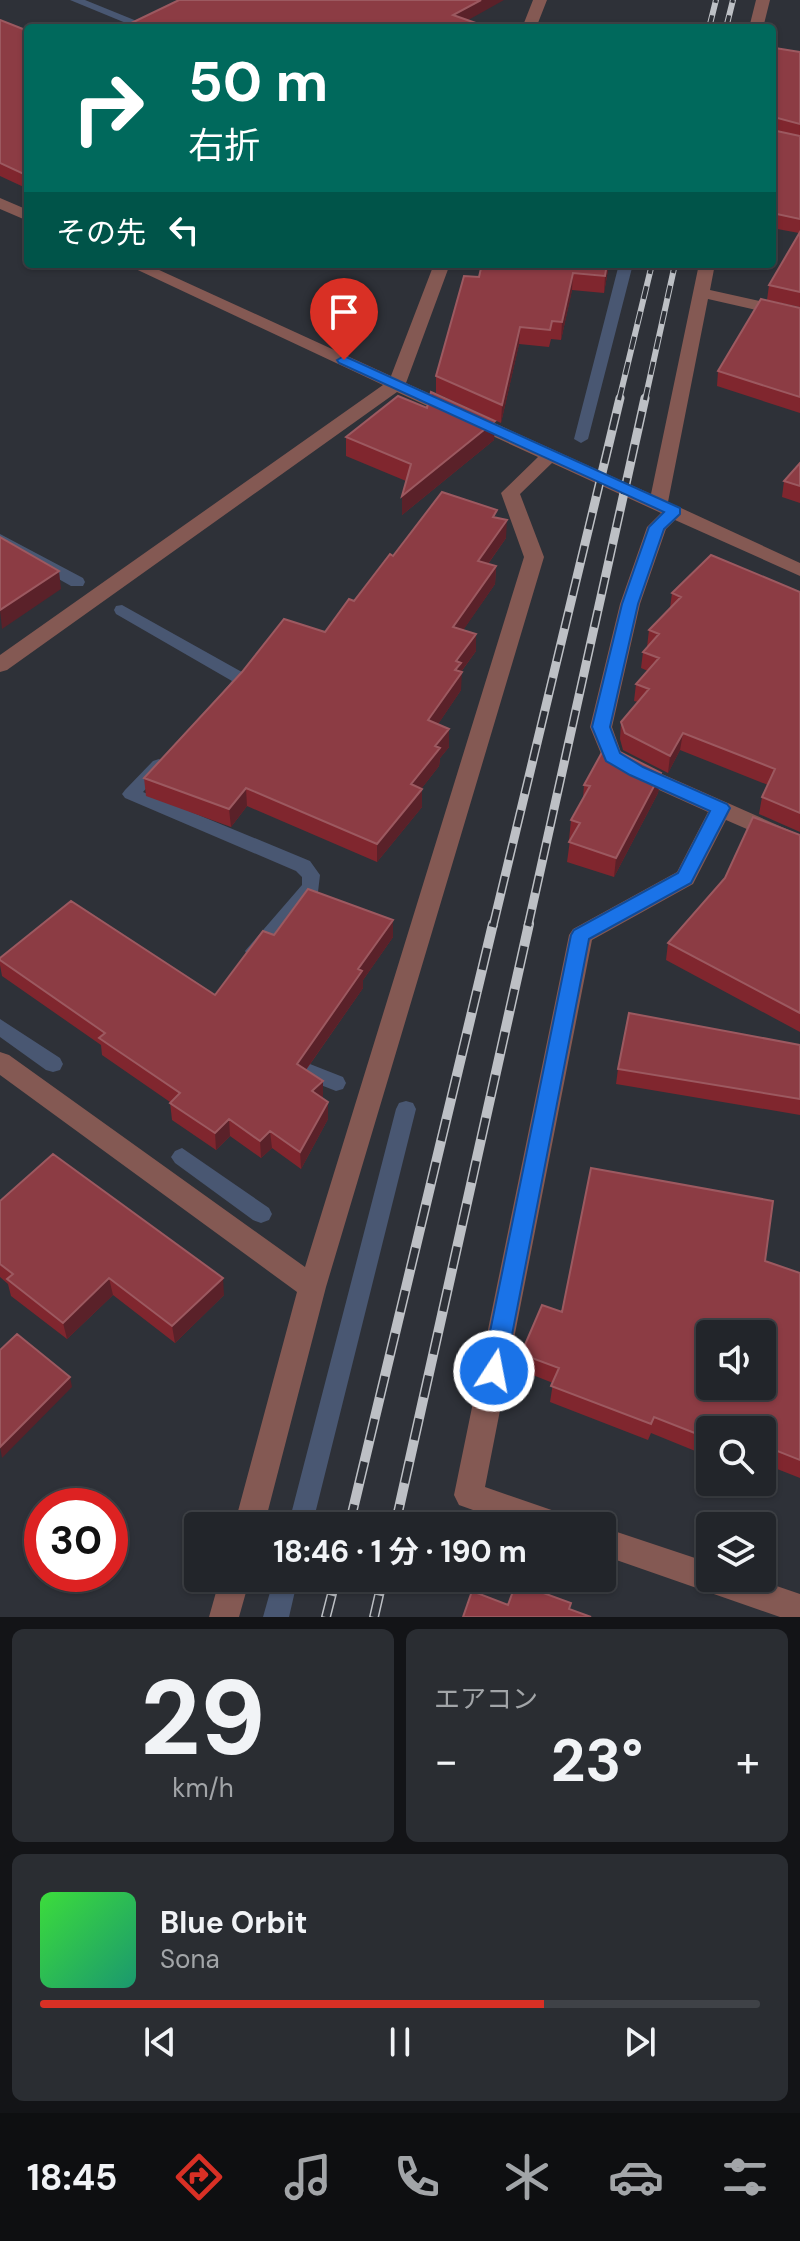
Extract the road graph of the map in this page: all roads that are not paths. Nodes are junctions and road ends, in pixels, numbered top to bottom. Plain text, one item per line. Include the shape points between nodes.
1 (540, 0) edge
2 (763, 0) edge
3 (531, 24) edge
4 (757, 24) edge
5 (0, 203) edge
6 (24, 214) edge
7 (142, 268) edge
8 (440, 268) edge
9 (706, 268) edge
10 (703, 293) junction
11 (800, 315) edge
12 (397, 384) junction
13 (551, 454) junction
14 (666, 507) junction
15 (800, 570) edge
16 (0, 665) edge
17 (721, 808) junction
18 (800, 844) edge
19 (0, 1062) edge
20 (312, 1287) junction
21 (253, 1512) edge
22 (518, 1512) edge
23 (616, 1546) edge
24 (696, 1573) edge
25 (231, 1592) edge
26 (751, 1592) edge
27 (800, 1609) edge
28 (224, 1617) edge

1 - 3 street
2 - 4 street
5 - 6 street
7 - 12 street
8 - 12 street
9 - 10 street
10 - 11 street
10 - 14 street
12 - 13 street
12 - 16 street
13 - 14 street
13 - 20 street via 510,493 534,557
14 - 15 street
14 - 17 street via 630,604 601,727 612,756
17 - 18 street
17 - 22 street via 685,878 581,935 469,1495
19 - 20 street
20 - 21 street
23 - 24 street
25 - 28 street
26 - 27 street

